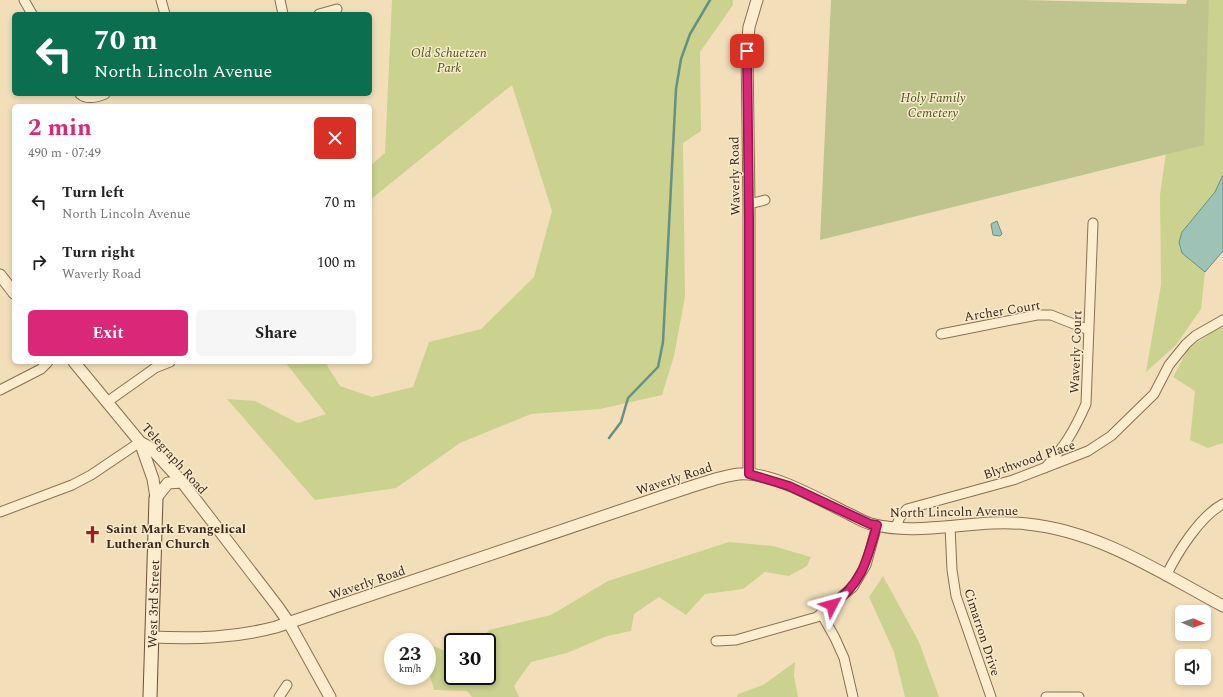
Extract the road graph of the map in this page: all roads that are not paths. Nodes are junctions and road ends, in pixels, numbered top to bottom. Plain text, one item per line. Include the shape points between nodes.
1 (24, 0) edge
2 (161, 0) edge
3 (280, 0) edge
4 (758, 0) edge
5 (337, 8) dead end
6 (31, 12) edge
7 (164, 12) edge
8 (283, 12) edge
9 (325, 12) edge
10 (89, 96) edge
11 (99, 96) edge
12 (764, 200) dead end
13 (749, 204) junction
14 (1093, 223) dead end
15 (0, 275) edge
16 (12, 290) edge
17 (1223, 320) edge
18 (1089, 330) junction
19 (941, 334) dead end
20 (46, 364) edge
21 (76, 364) edge
22 (165, 364) edge
23 (0, 390) edge
24 (107, 402) junction
25 (140, 442) junction
26 (1044, 469) junction
27 (749, 474) junction
28 (182, 482) junction
29 (156, 498) junction
30 (1223, 504) edge
31 (0, 512) edge
32 (877, 525) junction
33 (950, 526) junction
34 (896, 527) junction
35 (1166, 576) junction
36 (1223, 606) edge
37 (821, 613) junction
38 (289, 623) junction
39 (152, 637) junction
40 (716, 641) dead end
41 (287, 685) dead end
42 (150, 697) edge
43 (279, 697) edge
44 (330, 697) edge
45 (853, 697) edge
46 (991, 697) edge
47 (1046, 697) edge
48 (1079, 697) edge

1 - 6 street
2 - 7 street
3 - 8 street
4 - 13 street, Waverly Road via 749,27 747,51
5 - 9 street
10 - 11 street
12 - 13 street
13 - 27 street, Waverly Road
14 - 18 street, Waverly Court
15 - 16 street
17 - 26 street, Blythwood Place via 1186,344 1170,365 1154,394 1111,436 1088,452
18 - 19 street, Archer Court via 1051,315 1037,314
18 - 26 street, Waverly Court via 1086,404 1063,448
20 - 23 street
21 - 24 street, Telegraph Road
22 - 24 street via 155,368
24 - 25 street, Telegraph Road
25 - 28 street, Telegraph Road via 151,448
25 - 29 street, West 3rd Street via 153,479
25 - 31 street via 72,485
26 - 34 street, Blythwood Place via 907,509
27 - 32 street, North Lincoln Avenue via 789,486
27 - 38 street, Waverly Road via 727,476 684,489
28 - 29 street via 168,483
28 - 38 street, Telegraph Road
29 - 39 main road, West 3rd Street
30 - 35 street via 1203,520 1173,560
32 - 34 street, North Lincoln Avenue
32 - 37 street via 866,565 853,587
33 - 34 street, North Lincoln Avenue
33 - 35 street, North Lincoln Avenue via 985,523 1027,524 1083,535 1124,553
33 - 46 street, Cimarron Drive via 956,596
35 - 36 street, North Lincoln Avenue
37 - 40 street via 817,617 736,640
37 - 45 street via 844,658
38 - 39 street, Waverly Road via 233,636 197,639
38 - 44 street, Telegraph Road
39 - 42 main road, West 3rd Street
41 - 43 street
47 - 48 street

